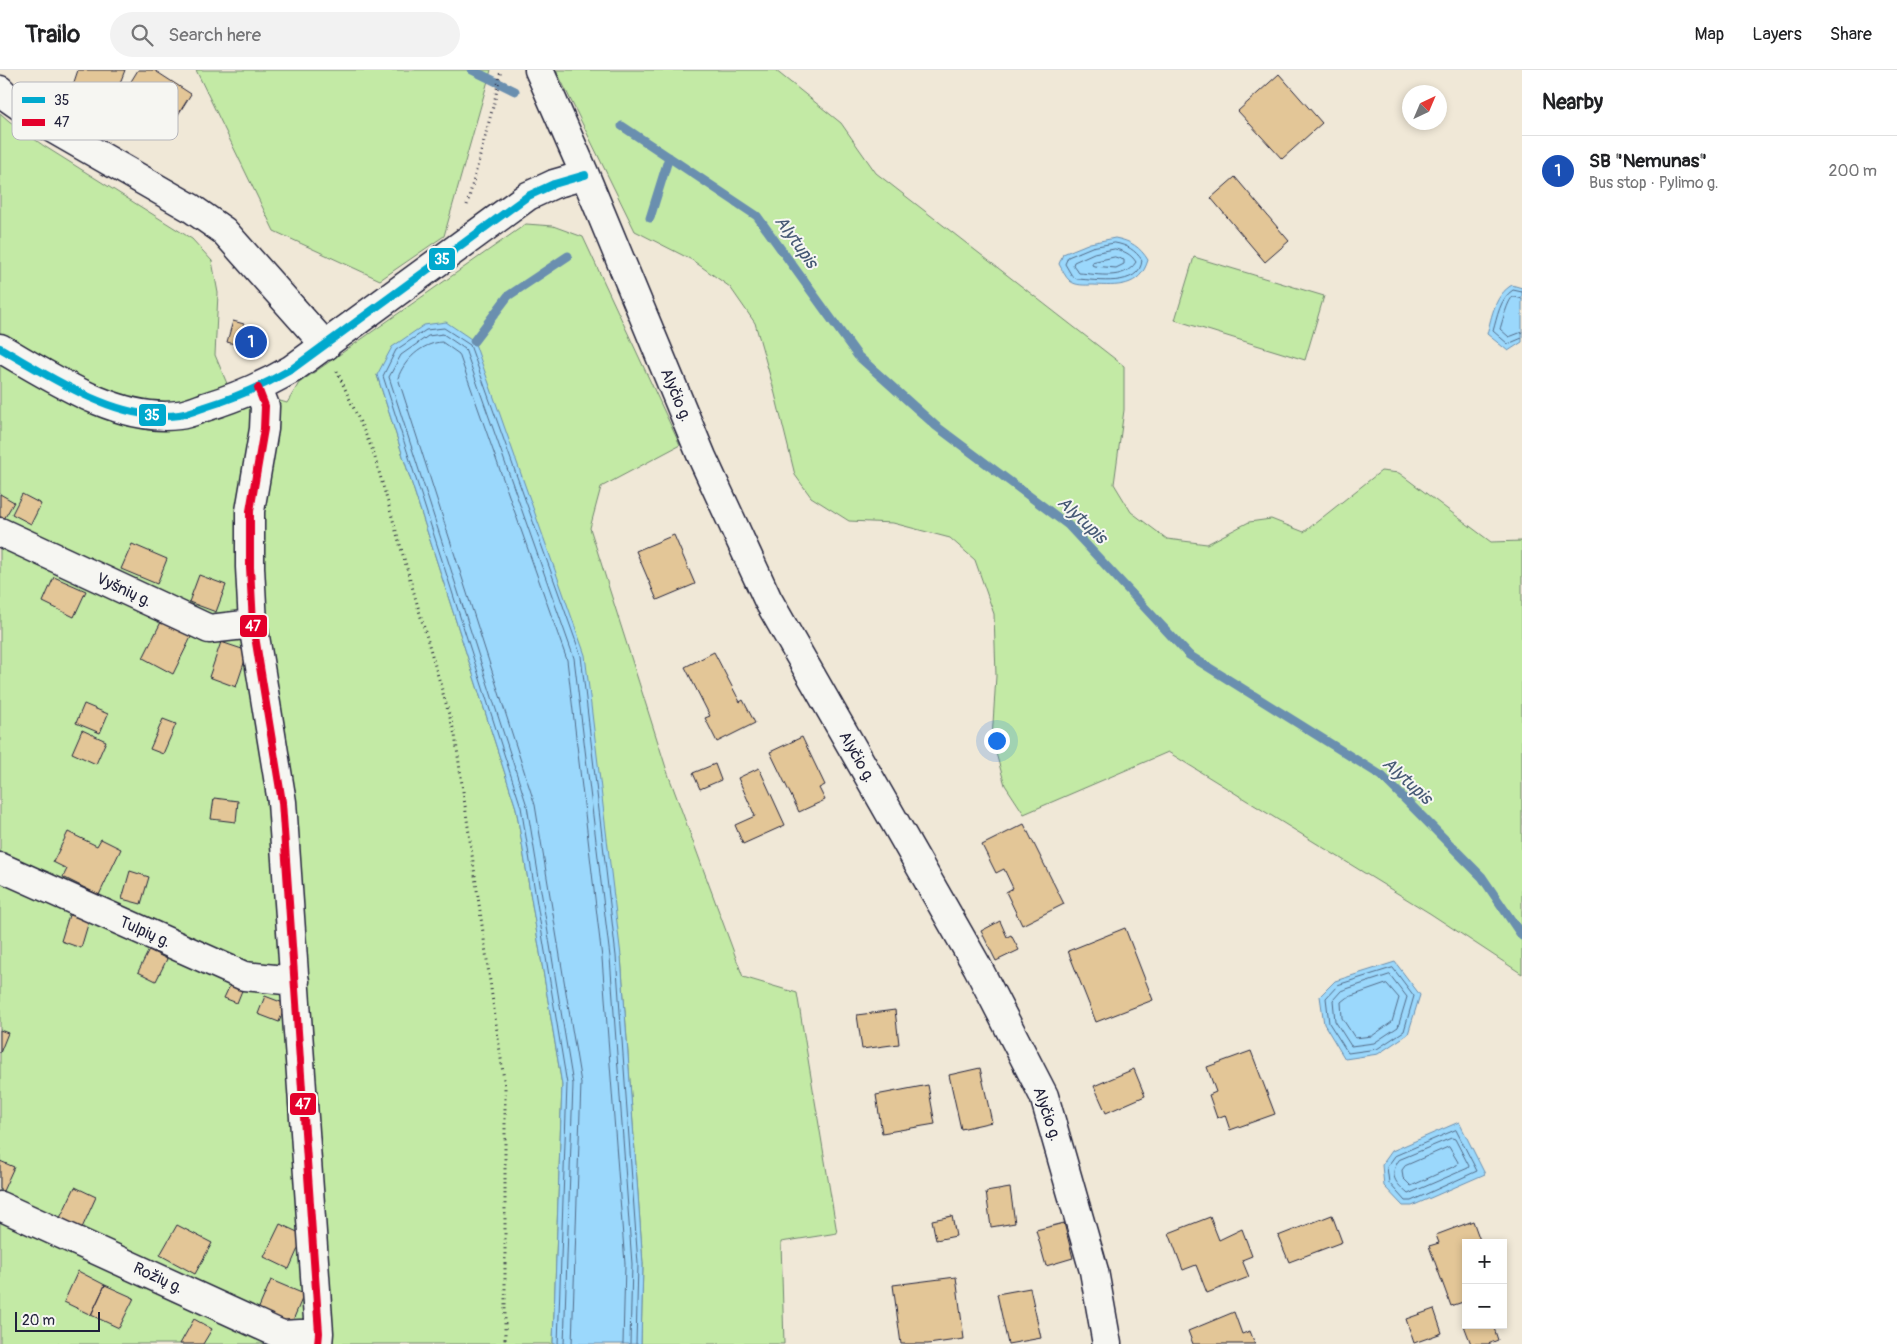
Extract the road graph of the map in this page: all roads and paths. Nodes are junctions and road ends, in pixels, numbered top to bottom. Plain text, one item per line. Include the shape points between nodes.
1 (501, 70) edge
2 (539, 70) edge
3 (0, 90) edge
4 (12, 100) edge
5 (73, 140) edge
6 (585, 175) junction
7 (454, 248) junction
8 (326, 346) junction
9 (0, 348) edge
10 (258, 388) junction
11 (0, 532) edge
12 (253, 624) junction
13 (0, 867) edge
14 (295, 981) junction
15 (0, 1206) edge
16 (318, 1338) edge
17 (1101, 1343) edge
18 (504, 1344) edge

1 - 7 path
2 - 6 street, Alyčio g.
3 - 4 street
5 - 8 street via 191,208 224,231
6 - 7 street via 528,196
6 - 17 street, Alyčio g. via 702,457 768,600 977,966 1044,1096 1094,1271
7 - 8 street
8 - 10 street
8 - 18 path via 373,451 455,735 505,1087
9 - 10 street via 104,404 142,414 179,415
10 - 12 street via 265,406 250,511
11 - 12 street, Vyšnių g. via 209,629
12 - 14 street via 282,802
13 - 14 street, Tulpių g. via 244,976
14 - 16 street
15 - 16 street, Rožių g. via 282,1335

